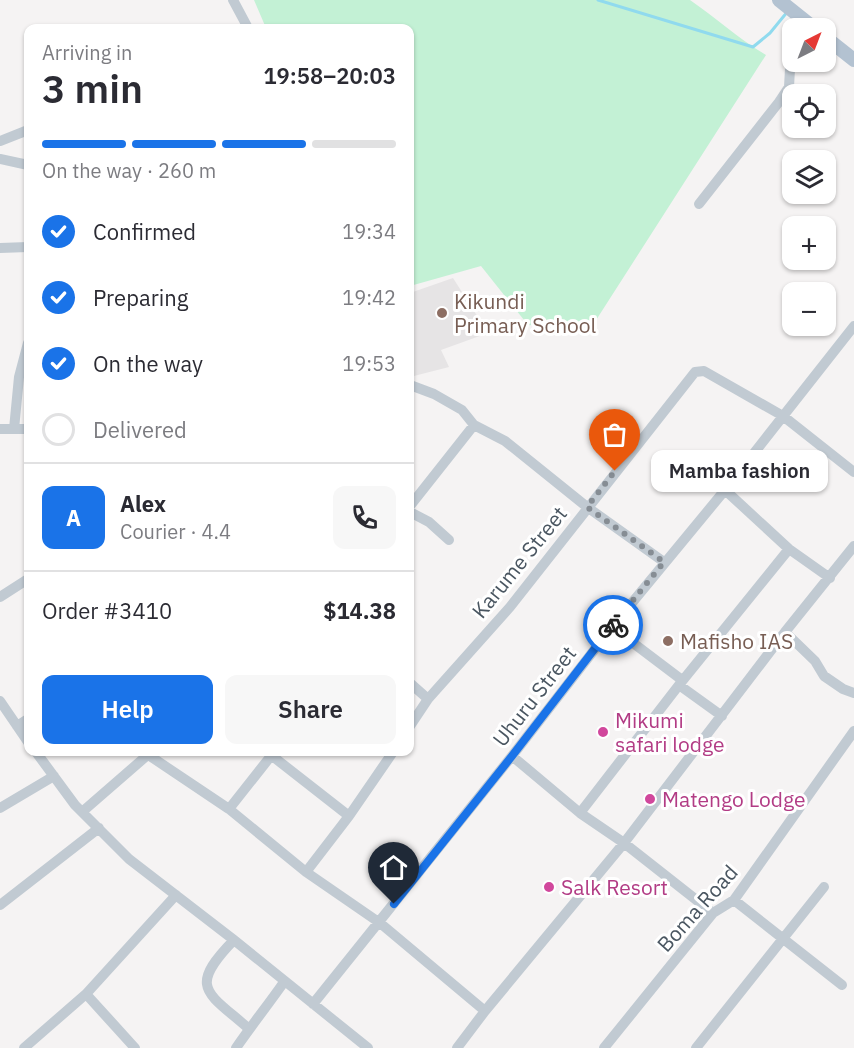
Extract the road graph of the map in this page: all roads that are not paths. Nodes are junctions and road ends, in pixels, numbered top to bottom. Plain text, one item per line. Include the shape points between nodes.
1 (233, 0) edge
2 (779, 0) edge
3 (801, 18) edge
4 (246, 24) edge
5 (836, 46) edge
6 (854, 60) edge
7 (790, 72) edge
8 (24, 132) edge
9 (0, 141) edge
10 (0, 159) edge
11 (24, 164) edge
12 (699, 204) dead end
13 (0, 248) edge
14 (24, 248) edge
15 (854, 326) edge
16 (24, 358) edge
17 (414, 386) edge
18 (783, 416) junction
19 (474, 425) junction
20 (0, 429) edge
21 (14, 429) junction
22 (24, 429) edge
23 (854, 472) edge
24 (725, 490) junction
25 (414, 501) edge
26 (587, 507) junction
27 (414, 514) edge
28 (449, 540) dead end
29 (854, 546) edge
30 (789, 549) junction
31 (664, 562) junction
32 (830, 578) junction
33 (24, 582) edge
34 (0, 597) edge
35 (612, 627) junction
36 (785, 632) junction
37 (679, 685) junction
38 (414, 687) edge
39 (854, 693) edge
40 (428, 699) junction
41 (0, 701) edge
42 (722, 716) junction
43 (414, 720) edge
44 (24, 722) edge
45 (17, 726) junction
46 (854, 731) edge
47 (24, 736) edge
48 (39, 756) edge
49 (146, 756) edge
50 (153, 756) edge
51 (271, 756) edge
52 (277, 756) edge
53 (390, 756) edge
54 (512, 756) junction
55 (54, 776) junction
56 (0, 808) edge
57 (228, 809) junction
58 (82, 812) junction
59 (580, 813) junction
60 (349, 816) junction
61 (99, 828) junction
62 (624, 843) junction
63 (306, 872) junction
64 (824, 887) dead end
65 (176, 895) junction
66 (735, 900) junction
67 (0, 905) edge
68 (713, 913) junction
69 (380, 922) junction
70 (783, 938) junction
71 (234, 940) junction
72 (284, 982) junction
73 (842, 986) dead end
74 (86, 994) junction
75 (313, 1004) junction
76 (485, 1011) junction
77 (249, 1028) junction
78 (24, 1048) edge
79 (135, 1048) edge
80 (236, 1048) edge
81 (368, 1048) edge
82 (457, 1048) edge
83 (604, 1048) edge
84 (696, 1048) edge

1 - 4 street
2 - 3 main road
5 - 6 main road
7 - 12 street via 789,87 779,102
8 - 9 street
10 - 11 street
13 - 14 street
15 - 18 street, Uhuru Street
16 - 21 street
17 - 19 street via 457,407
18 - 23 street, Karume Street
18 - 24 street, Uhuru Street
18 - 26 street, Karume Street via 704,371 695,372
19 - 25 street
19 - 26 street via 505,441
20 - 21 street
21 - 22 street
24 - 30 street
24 - 31 street, Uhuru Street
26 - 31 street
26 - 40 street, Karume Street via 510,607
27 - 28 street
29 - 32 street
30 - 32 street
30 - 37 street
31 - 35 street, Uhuru Street
32 - 36 street
33 - 34 street
35 - 37 street via 682,680
35 - 54 street, Uhuru Street
36 - 39 street via 815,661 824,676
36 - 42 street
37 - 42 street
37 - 59 street
38 - 40 street
40 - 43 street, Karume Street
41 - 45 street
42 - 62 street
44 - 45 street
45 - 47 street
46 - 66 street, Boma Road
48 - 55 street
49 - 58 street
50 - 57 street
51 - 57 street
52 - 60 street
53 - 60 street
54 - 59 street
54 - 69 street, Uhuru Street
55 - 56 street
55 - 58 street
57 - 63 street
58 - 61 street
59 - 62 street
60 - 63 street
61 - 65 street via 129,859
61 - 67 street
62 - 68 street
62 - 76 street
63 - 69 street
64 - 70 street
65 - 71 street
65 - 74 street
66 - 68 street, Boma Road
66 - 70 street
68 - 83 street, Boma Road
69 - 75 street, Uhuru Street
69 - 76 street
70 - 73 street
70 - 84 street
71 - 72 street
71 - 77 street via 210,968 206,983 214,999
72 - 75 street
72 - 77 street
74 - 78 street
74 - 79 street
75 - 81 street
76 - 82 street
77 - 80 street

